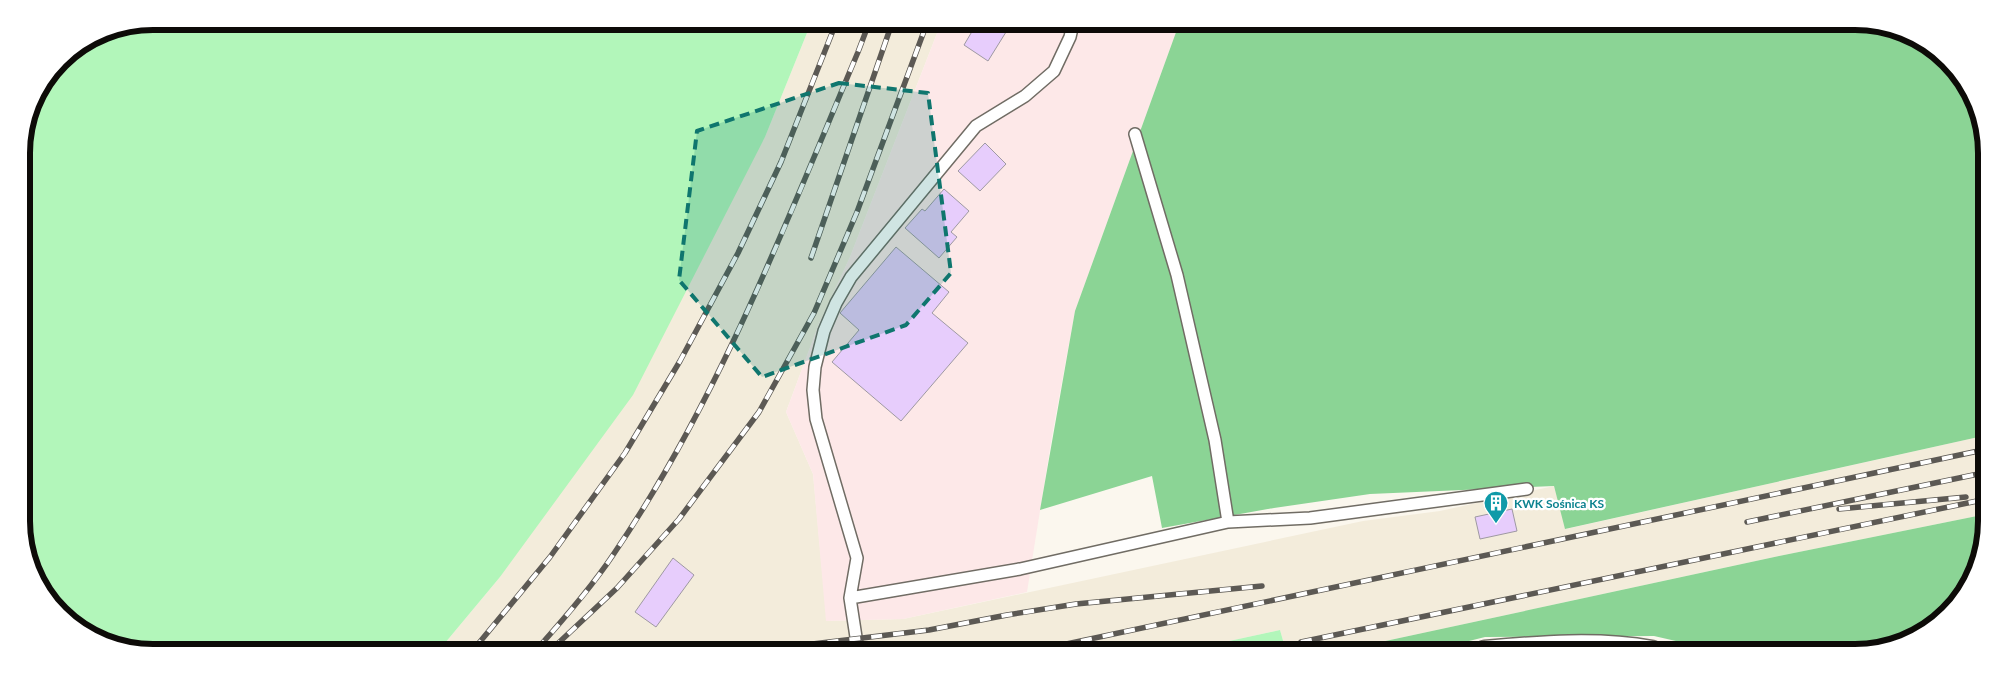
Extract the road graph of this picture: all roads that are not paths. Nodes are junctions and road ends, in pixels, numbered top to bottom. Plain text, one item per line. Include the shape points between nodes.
1 (1072, 30) edge
2 (1134, 134) dead end
3 (1527, 489) dead end
4 (1228, 522) junction
5 (850, 598) junction
6 (857, 644) edge

1 - 5 lane via 1054,71 1025,96 976,126 851,277 824,331 813,390 816,419 857,558
2 - 4 lane via 1177,275 1215,440
3 - 4 lane via 1310,518
4 - 5 lane via 1020,569
5 - 6 lane

